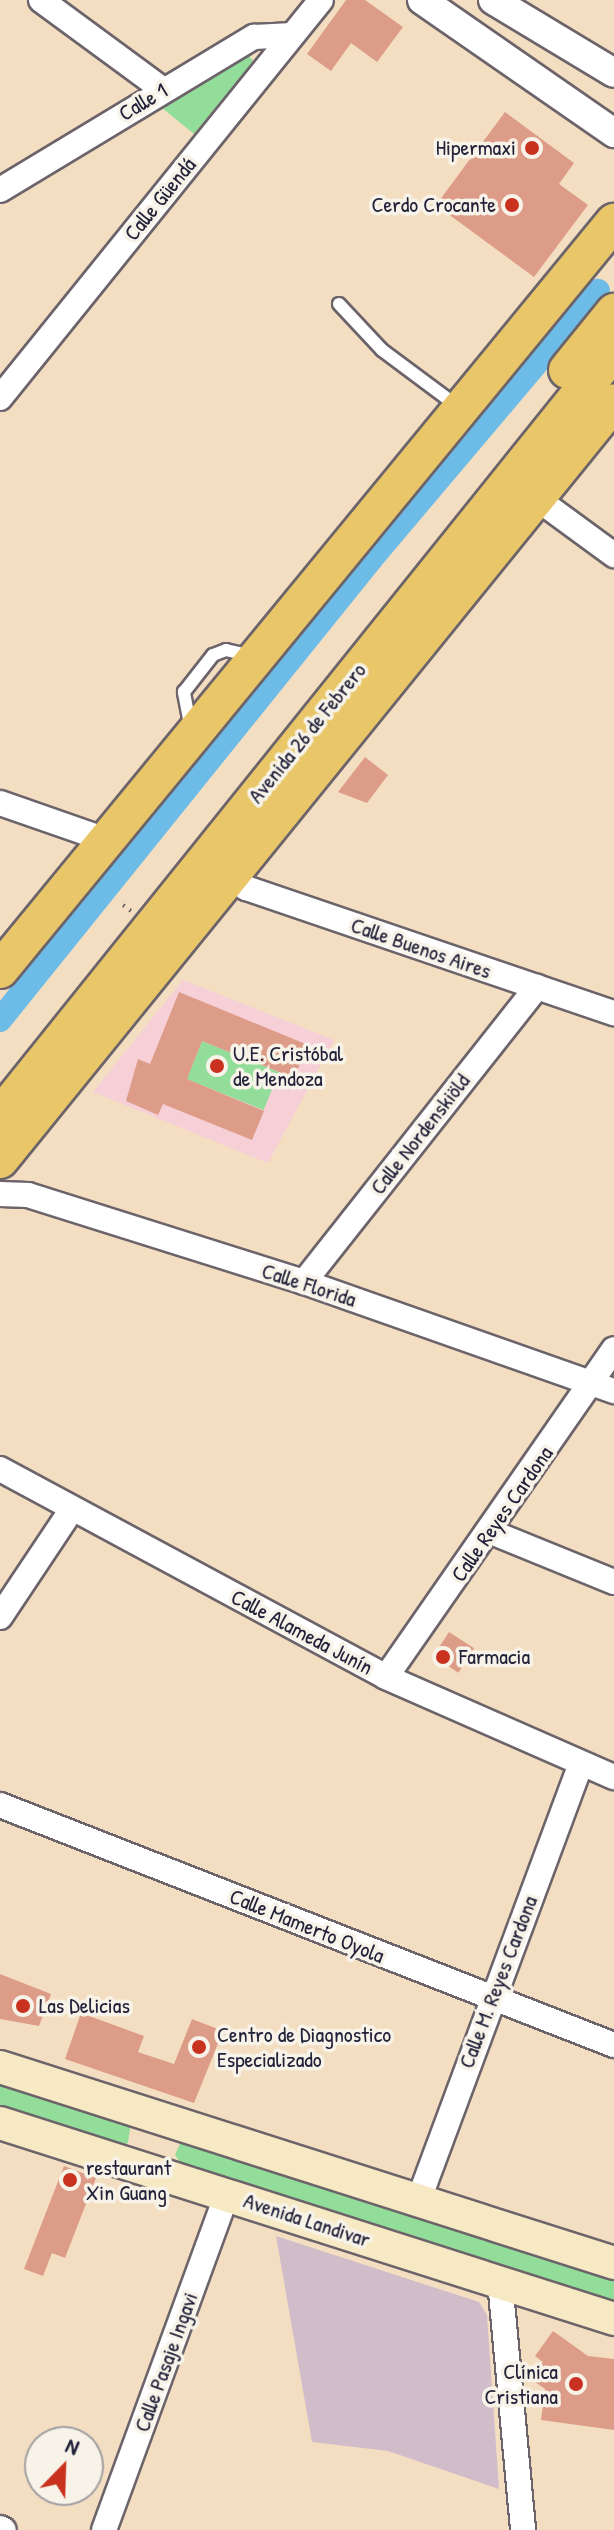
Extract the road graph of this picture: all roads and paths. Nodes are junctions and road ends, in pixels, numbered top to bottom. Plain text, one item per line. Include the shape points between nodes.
1 (41, 0) edge
2 (321, 0) edge
3 (422, 0) edge
4 (493, 0) edge
5 (292, 35) junction
6 (614, 73) edge
7 (162, 89) junction
8 (614, 133) edge
9 (0, 190) edge
10 (614, 222) edge
11 (339, 304) dead end
12 (614, 312) edge
13 (614, 351) edge
14 (0, 398) edge
15 (614, 402) edge
16 (461, 409) junction
17 (536, 498) junction
18 (614, 555) edge
19 (0, 803) edge
20 (106, 840) junction
21 (231, 877) junction
22 (0, 970) edge
23 (537, 987) junction
24 (614, 1013) edge
25 (0, 1076) edge
26 (0, 1116) edge
27 (0, 1160) edge
28 (0, 1194) edge
29 (304, 1282) junction
30 (614, 1349) edge
31 (603, 1386) edge
32 (0, 1469) edge
33 (72, 1509) junction
34 (491, 1532) junction
35 (614, 1582) edge
36 (0, 1617) edge
37 (386, 1677) junction
38 (580, 1766) junction
39 (614, 1777) edge
40 (0, 1805) edge
41 (490, 1999) junction
42 (614, 2045) edge
43 (0, 2067) edge
44 (135, 2110) junction
45 (0, 2123) edge
46 (181, 2125) junction
47 (120, 2161) junction
48 (166, 2176) junction
49 (227, 2194) junction
50 (419, 2199) junction
51 (614, 2263) edge
52 (500, 2281) junction
53 (614, 2319) edge
54 (104, 2530) edge
55 (523, 2530) edge

1 - 7 street
2 - 5 street, Calle Güendá
3 - 8 street
4 - 6 street
5 - 7 street, Calle 1 via 254,37
5 - 14 street, Calle Güendá
7 - 9 street, Calle 1
10 - 16 main road
11 - 16 lane via 382,350
12 - 25 main road, Avenida 26 de Febrero
13 - 26 main road, Avenida 26 de Febrero
15 - 17 main road, Avenida 26 de Febrero
16 - 20 main road
17 - 18 street
17 - 21 main road, Avenida 26 de Febrero
19 - 20 street
20 - 22 main road
21 - 23 street, Calle Buenos Aires via 246,888
21 - 27 main road, Avenida 26 de Febrero
23 - 24 street, Calle Buenos Aires
23 - 29 street, Calle Nordenskiöld
28 - 29 street, Calle Florida via 28,1195
29 - 31 street, Calle Florida
30 - 31 street, Calle Reyes Cardona
31 - 34 street, Calle Reyes Cardona
32 - 33 street, Calle Alameda Junín
33 - 36 street
33 - 37 street, Calle Alameda Junín
34 - 35 street
34 - 37 street, Calle Reyes Cardona
37 - 38 street, Calle Alameda Junín
38 - 39 street, Calle Alameda Junín
38 - 41 street, Calle M. Reyes Cardona
40 - 41 street, Calle Mamerto Oyola
41 - 42 street, Calle Mamerto Oyola
41 - 50 street, Calle M. Reyes Cardona
43 - 44 main road
44 - 46 main road
44 - 47 main road via 140,2139
45 - 47 main road, Avenida Landivar
46 - 48 main road via 162,2147
46 - 50 main road
47 - 48 main road, Avenida Landivar
48 - 49 main road, Avenida Landivar
49 - 52 main road, Avenida Landivar
49 - 54 street, Calle Pasaje Ingavi
50 - 51 main road
52 - 53 main road, Avenida Landivar
52 - 55 street

